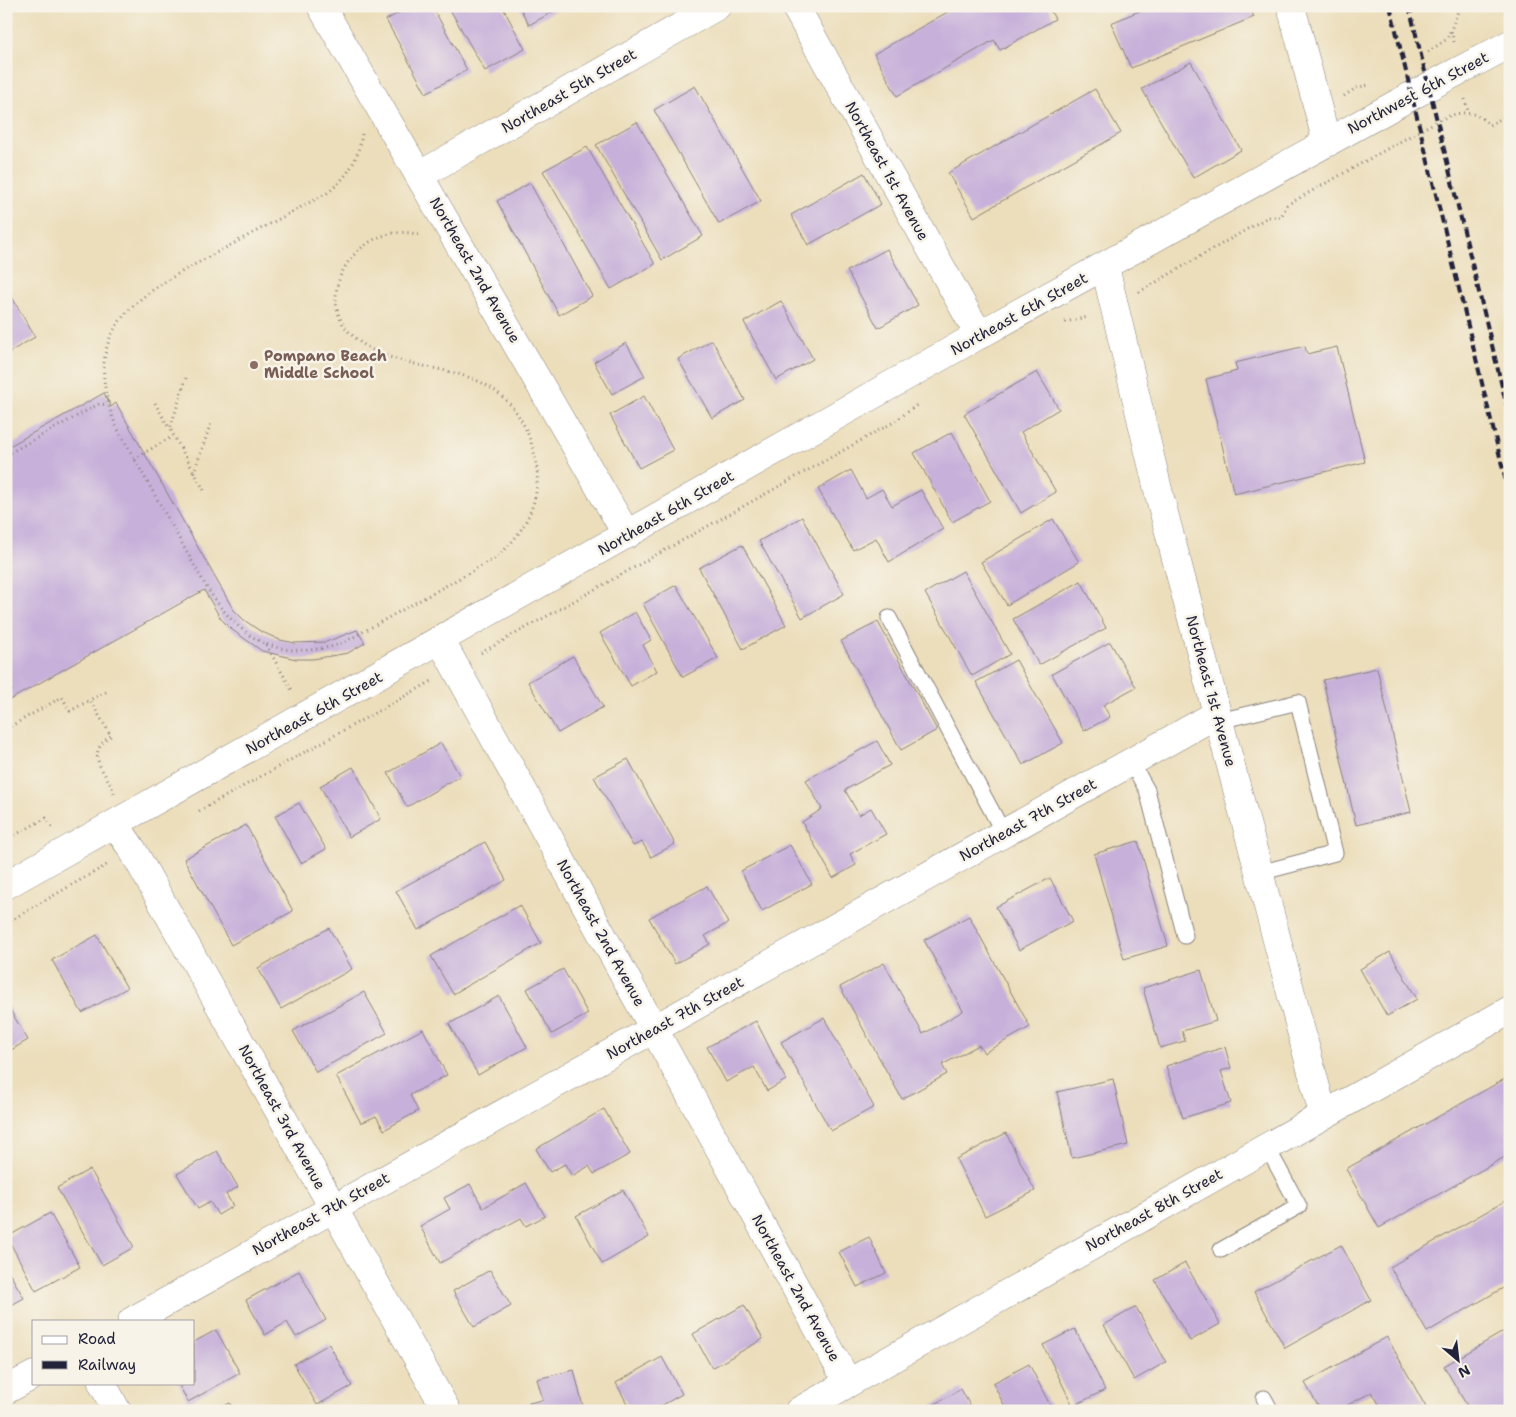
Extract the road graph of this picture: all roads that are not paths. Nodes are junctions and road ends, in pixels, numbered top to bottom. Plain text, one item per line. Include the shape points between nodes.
1 (321, 6) edge
2 (717, 6) edge
3 (795, 6) edge
4 (1291, 6) edge
5 (1510, 44) edge
6 (1327, 143) junction
7 (420, 175) junction
8 (1105, 267) junction
9 (979, 335) junction
10 (627, 535) junction
11 (889, 618) dead end
12 (441, 641) junction
13 (1218, 717) junction
14 (1131, 762) junction
15 (114, 824) junction
16 (1004, 834) junction
17 (1259, 873) junction
18 (6, 885) edge
19 (1185, 936) dead end
20 (1510, 1010) edge
21 (654, 1030) junction
22 (1323, 1114) junction
23 (1267, 1146) junction
24 (333, 1207) junction
25 (1221, 1250) dead end
26 (134, 1320) edge
27 (32, 1376) edge
28 (848, 1383) junction
29 (103, 1384) edge
30 (6, 1390) edge
31 (117, 1411) edge
32 (447, 1411) edge
33 (799, 1411) edge

1 - 7 street, Northeast 2nd Avenue
2 - 7 street, Northeast 5th Street
3 - 9 street, Northeast 1st Avenue
4 - 6 street
5 - 6 street, Northwest 6th Street
6 - 8 street, Northeast 6th Street
7 - 10 street, Northeast 2nd Avenue
8 - 9 street, Northeast 6th Street
8 - 13 street, Northeast 1st Avenue via 1160,498
9 - 10 street, Northeast 6th Street
10 - 12 street, Northeast 6th Street
11 - 16 lane
12 - 15 street, Northeast 6th Street
12 - 21 street, Northeast 2nd Avenue
13 - 14 street, Northeast 7th Street
13 - 17 street, Northeast 1st Avenue
13 - 17 lane via 1298,702 1335,854
14 - 16 street, Northeast 7th Street
14 - 19 lane via 1148,790
15 - 18 street, Northeast 6th Street
15 - 24 street, Northeast 3rd Avenue via 132,849
16 - 21 street, Northeast 7th Street
17 - 22 street, Northeast 1st Avenue
20 - 22 street, Northeast 8th Street
21 - 24 street, Northeast 7th Street
21 - 28 street, Northeast 2nd Avenue
22 - 23 street, Northeast 8th Street
23 - 25 lane via 1300,1206
23 - 28 street, Northeast 8th Street
24 - 26 street, Northeast 7th Street
24 - 32 street, Northeast 3rd Avenue
27 - 30 street
28 - 33 street, Northeast 8th Street
29 - 31 street

